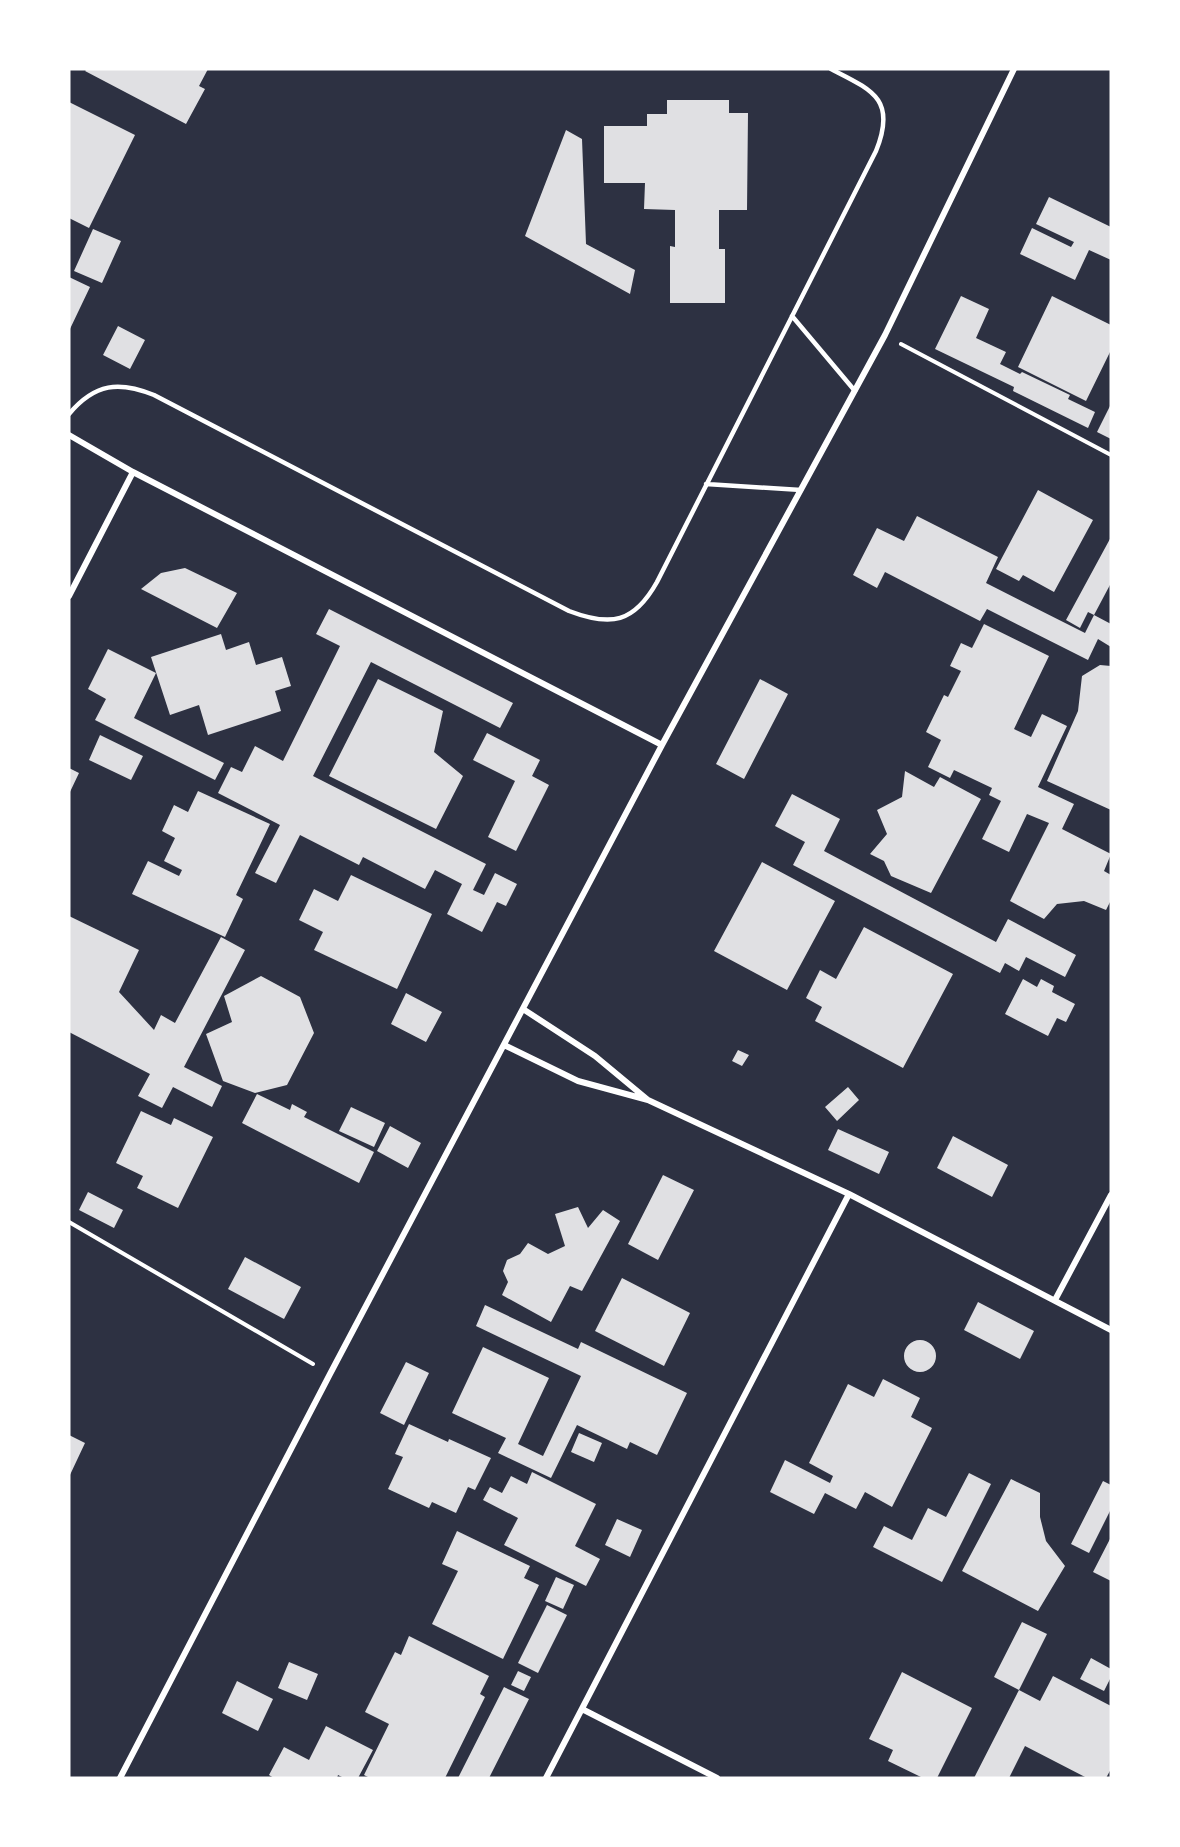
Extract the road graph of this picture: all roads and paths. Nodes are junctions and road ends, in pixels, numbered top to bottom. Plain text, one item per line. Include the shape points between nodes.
1 (831, 69) edge
2 (1014, 69) edge
3 (792, 315) junction
4 (885, 335) junction
5 (855, 391) junction
6 (69, 414) edge
7 (69, 435) edge
8 (1111, 455) edge
9 (134, 472) junction
10 (706, 484) junction
11 (801, 490) junction
12 (69, 596) edge
13 (662, 746) junction
14 (523, 1009) junction
15 (504, 1045) junction
16 (648, 1100) junction
17 (849, 1194) junction
18 (1111, 1195) edge
19 (69, 1222) edge
20 (1055, 1300) junction
21 (1111, 1330) edge
22 (330, 1374) junction
23 (582, 1708) junction
24 (120, 1778) edge
25 (546, 1778) edge
26 (717, 1778) edge

1 - 3 lane via 871,90 883,109 884,130
2 - 4 street
3 - 5 lane
3 - 10 lane
4 - 5 street
4 - 8 path
5 - 11 street
6 - 10 lane via 89,394 110,386 133,387 154,395 588,619 609,621 630,614 646,601
7 - 9 street
9 - 12 street
9 - 13 street
10 - 11 lane
11 - 13 street
13 - 14 street
14 - 15 street
14 - 16 street via 595,1056
15 - 16 street via 578,1081
15 - 22 street
16 - 17 street
17 - 20 street
17 - 23 street
18 - 20 street
19 - 22 path
20 - 21 street
22 - 24 street
23 - 25 street
23 - 26 street

